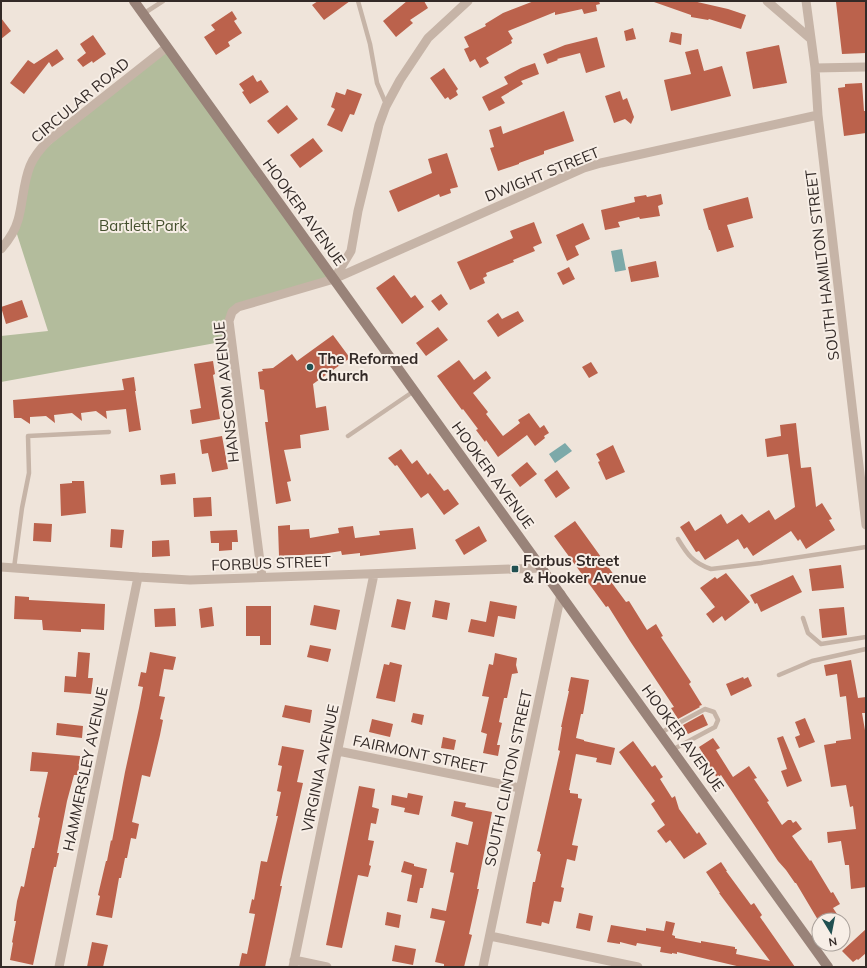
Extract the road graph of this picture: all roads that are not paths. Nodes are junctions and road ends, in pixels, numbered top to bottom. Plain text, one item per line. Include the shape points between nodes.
1 (134, 1) edge
2 (163, 1) edge
3 (358, 1) edge
4 (468, 1) edge
5 (767, 1) edge
6 (806, 1) edge
7 (143, 14) junction
8 (811, 39) junction
9 (167, 47) junction
10 (866, 67) edge
11 (814, 68) junction
12 (386, 106) junction
13 (818, 115) junction
14 (1, 249) edge
15 (334, 279) junction
16 (414, 391) junction
17 (109, 432) dead end
18 (348, 436) dead end
19 (861, 443) edge
20 (866, 525) edge
21 (678, 539) dead end
22 (866, 547) edge
23 (1, 567) edge
24 (14, 568) junction
25 (542, 568) junction
26 (374, 574) junction
27 (262, 576) junction
28 (138, 577) junction
29 (560, 594) junction
30 (804, 618) dead end
31 (866, 637) edge
32 (866, 649) edge
33 (780, 675) dead end
34 (660, 733) junction
35 (672, 750) junction
36 (338, 751) junction
37 (520, 788) junction
38 (490, 936) junction
39 (294, 964) edge
40 (58, 967) edge
41 (327, 967) edge
42 (483, 967) edge
43 (638, 967) edge
44 (828, 967) edge

1 - 7 street, HOOKER AVENUE
2 - 7 lane
3 - 12 lane via 377,83
4 - 12 street via 428,38
5 - 8 street
6 - 8 street, SOUTH HAMILTON STREET
7 - 9 street, HOOKER AVENUE
8 - 11 street, SOUTH HAMILTON STREET
9 - 14 street, CIRCULAR ROAD via 38,151 30,166 18,221
9 - 15 street, HOOKER AVENUE
10 - 11 street
11 - 13 street, SOUTH HAMILTON STREET
12 - 15 street via 358,211 351,252
13 - 15 street, DWIGHT STREET via 584,168
13 - 19 street, SOUTH HAMILTON STREET
15 - 16 street, HOOKER AVENUE
15 - 27 street, HANSCOM AVENUE via 238,307 232,312 229,321
16 - 18 lane
16 - 25 street, HOOKER AVENUE
17 - 24 lane via 28,436 29,473
19 - 20 street, SOUTH HAMILTON STREET
21 - 22 lane via 688,555 711,569
23 - 24 street, FORBUS STREET
24 - 28 street, FORBUS STREET
25 - 26 street, FORBUS STREET
25 - 29 street, HOOKER AVENUE
26 - 27 street, FORBUS STREET
26 - 36 street, VIRGINIA AVENUE
27 - 28 street, FORBUS STREET via 190,580
28 - 40 street, HAMMERSLEY AVENUE
29 - 34 street, HOOKER AVENUE
29 - 37 street, SOUTH CLINTON STREET
30 - 31 lane via 808,633 821,644
32 - 33 lane via 812,661
34 - 35 street, HOOKER AVENUE
34 - 35 lane via 705,709 714,712 718,720 715,727
35 - 44 street, HOOKER AVENUE
36 - 37 street, FAIRMONT STREET
36 - 39 street, VIRGINIA AVENUE
37 - 38 street, SOUTH CLINTON STREET
38 - 42 street, SOUTH CLINTON STREET
38 - 43 street
39 - 41 street

